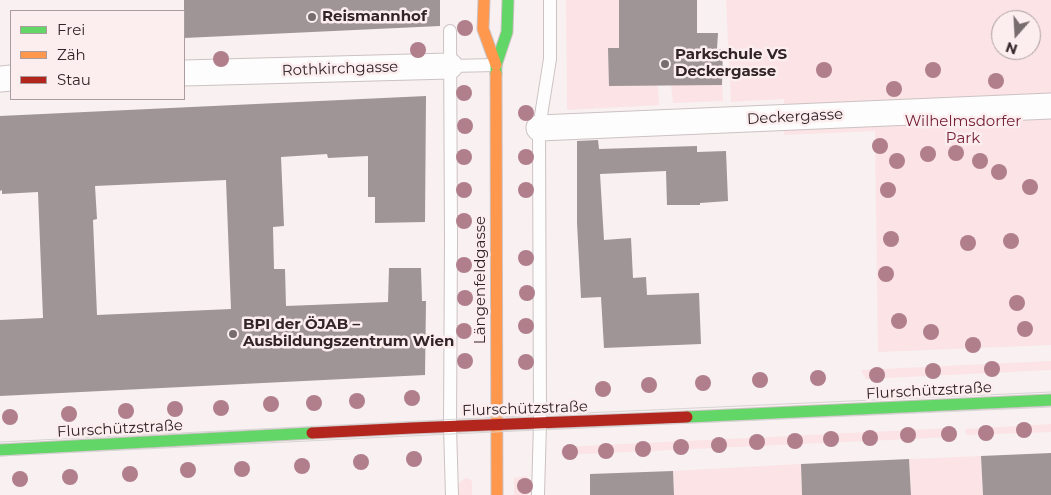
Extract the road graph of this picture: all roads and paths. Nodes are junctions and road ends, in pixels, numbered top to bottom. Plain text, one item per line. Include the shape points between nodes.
1 (484, 0) edge
2 (508, 0) edge
3 (550, 0) edge
4 (450, 31) dead end
5 (496, 65) junction
6 (450, 66) junction
7 (185, 73) edge
8 (1051, 106) edge
9 (539, 128) junction
10 (1051, 400) edge
11 (540, 423) junction
12 (496, 425) junction
13 (450, 427) junction
14 (0, 450) edge
15 (452, 495) edge
16 (497, 495) edge
17 (538, 495) edge

1 - 5 street, Längenfeldgasse via 483,29
2 - 5 street, Längenfeldgasse via 507,32
3 - 9 lane via 550,59
4 - 6 lane
5 - 6 lane, Rothkirchgasse
5 - 12 street, Längenfeldgasse
6 - 7 street, Rothkirchgasse
6 - 13 lane
8 - 9 street, Deckergasse
9 - 11 lane
10 - 11 street, Flurschützstraße
11 - 12 street, Flurschützstraße
11 - 17 lane
12 - 13 street, Flurschützstraße
12 - 16 street, Längenfeldgasse
13 - 14 street, Flurschützstraße
13 - 15 lane

